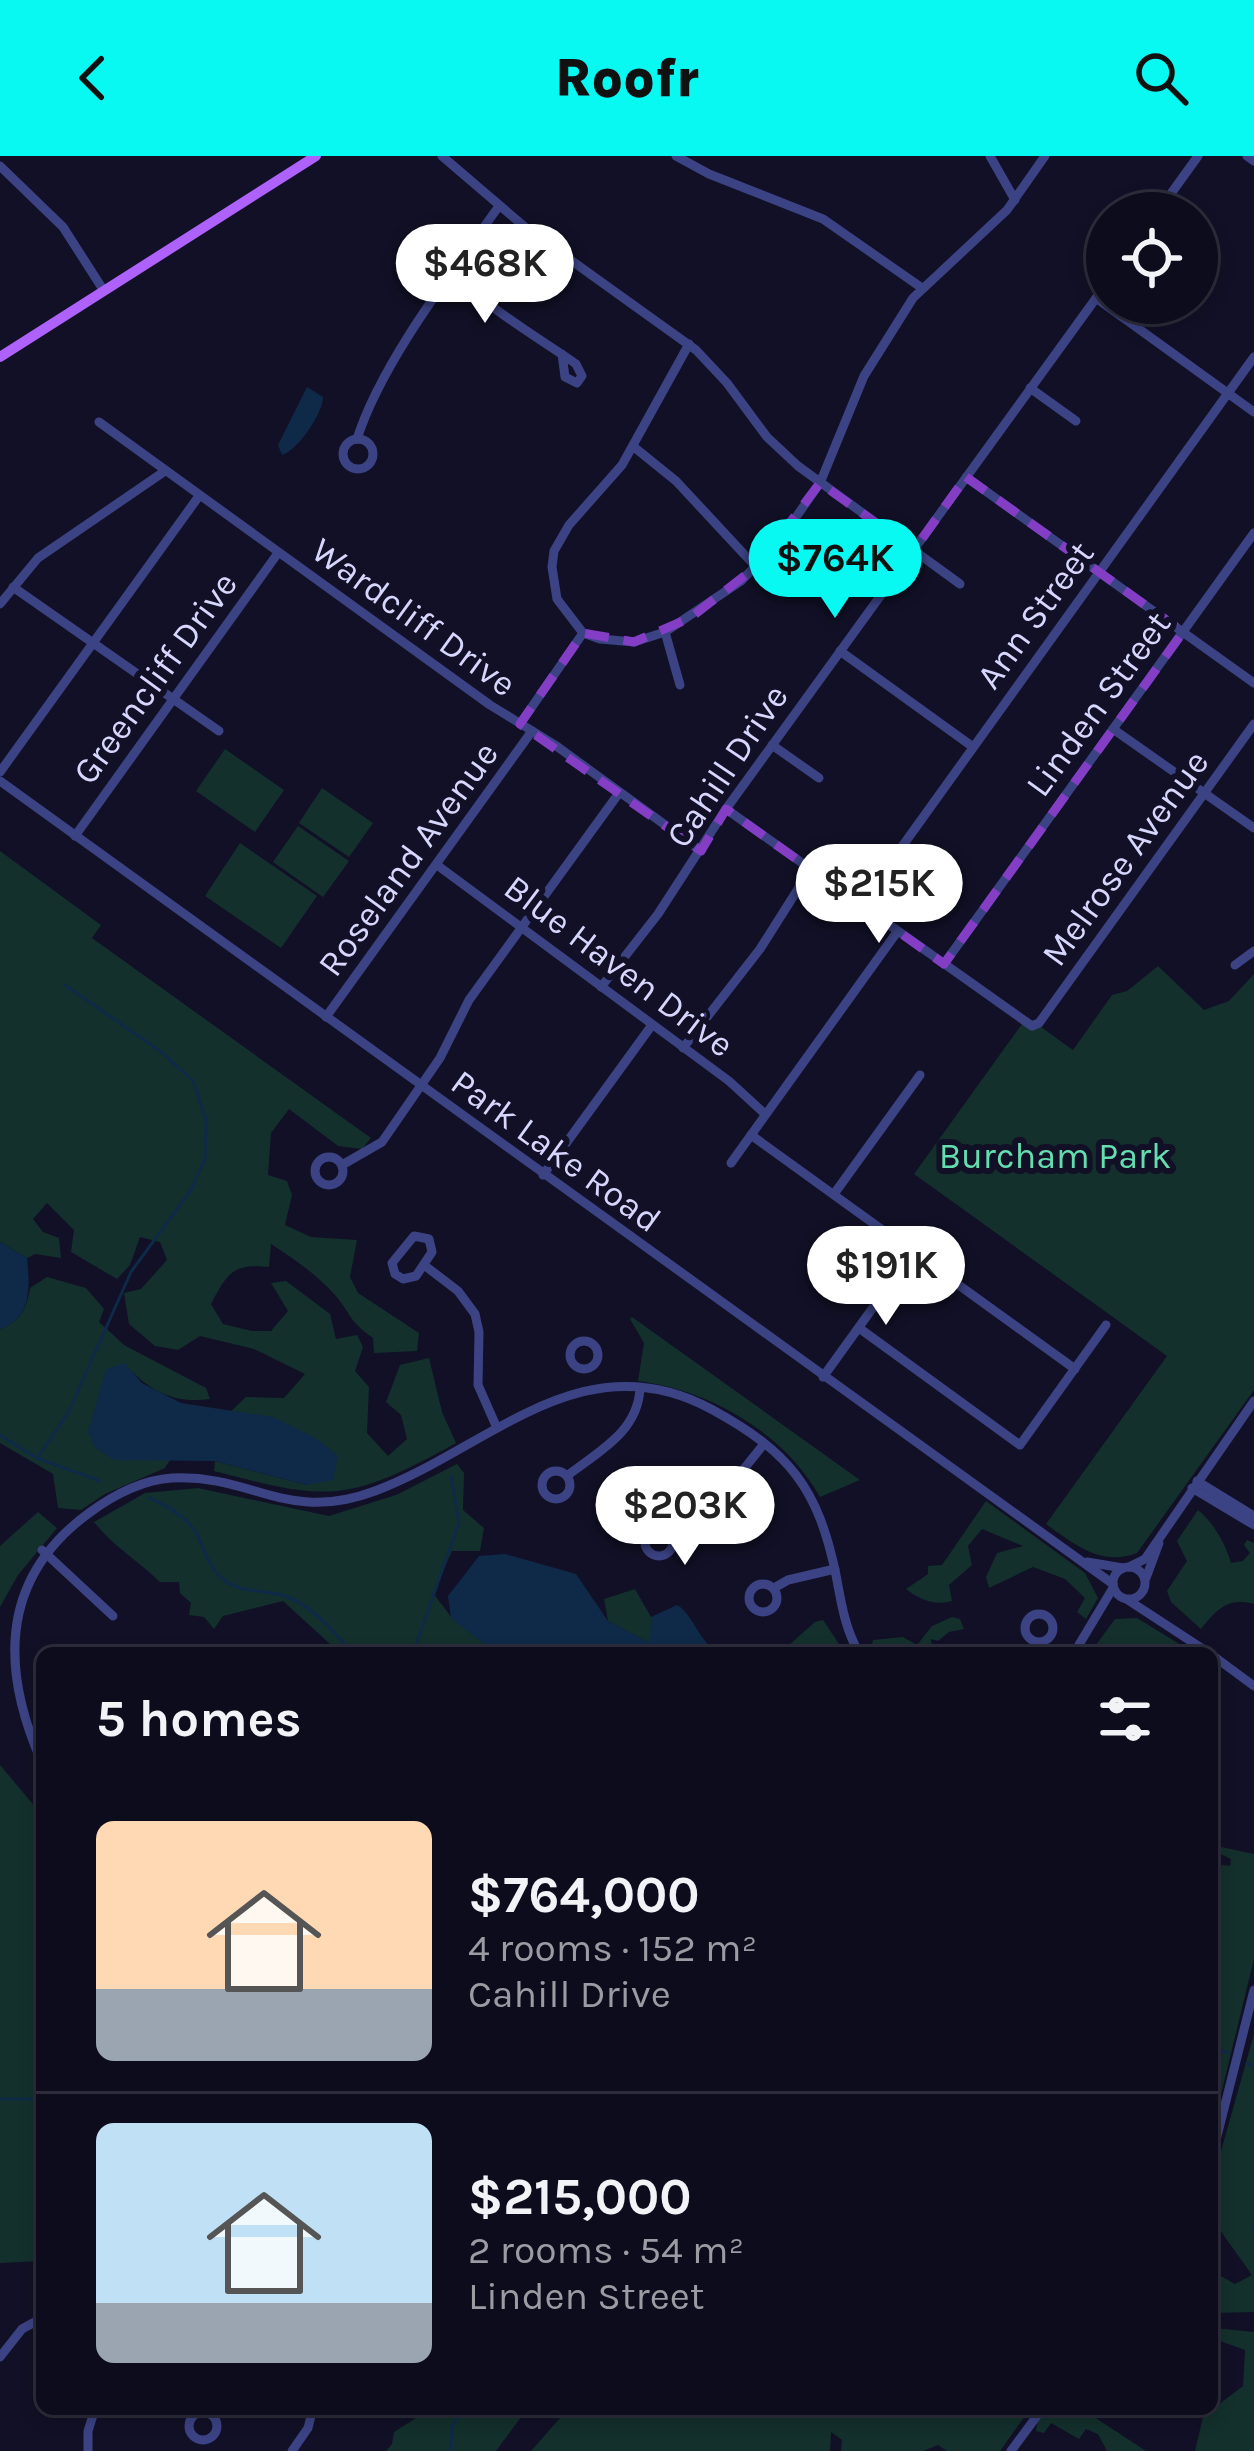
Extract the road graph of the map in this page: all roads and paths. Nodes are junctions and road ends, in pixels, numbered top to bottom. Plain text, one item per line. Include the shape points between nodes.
1 (316, 156) edge
2 (442, 156) edge
3 (676, 156) edge
4 (990, 156) edge
5 (1045, 156) edge
6 (1198, 156) edge
7 (1246, 156) edge
8 (1254, 161) edge
9 (0, 166) edge
10 (1172, 192) edge
11 (1015, 200) junction
12 (499, 206) junction
13 (454, 270) junction
14 (922, 288) junction
15 (104, 291) junction
16 (1086, 312) edge
17 (1132, 324) edge
18 (689, 344) junction
19 (562, 354) dead end
20 (0, 357) edge
21 (1254, 357) edge
22 (1030, 388) junction
23 (1228, 393) junction
24 (1254, 412) edge
25 (1076, 421) dead end
26 (99, 422) dead end
27 (357, 440) dead end
28 (634, 447) junction
29 (165, 471) junction
30 (966, 477) junction
31 (820, 483) junction
32 (200, 496) junction
33 (1254, 533) edge
34 (914, 550) junction
35 (278, 553) junction
36 (756, 567) junction
37 (1099, 573) junction
38 (960, 584) dead end
39 (13, 586) junction
40 (0, 604) edge
41 (665, 632) junction
42 (1183, 632) junction
43 (583, 633) junction
44 (95, 642) junction
45 (840, 651) junction
46 (1254, 683) edge
47 (680, 685) dead end
48 (174, 699) junction
49 (520, 724) junction
50 (1254, 724) edge
51 (1113, 729) junction
52 (219, 731) dead end
53 (532, 731) junction
54 (772, 745) junction
55 (974, 747) junction
56 (0, 776) edge
57 (819, 778) dead end
58 (619, 793) junction
59 (1204, 793) junction
60 (726, 809) junction
61 (1254, 828) edge
62 (75, 836) junction
63 (701, 851) junction
64 (437, 865) junction
65 (810, 869) junction
66 (860, 905) junction
67 (523, 927) junction
68 (897, 932) junction
69 (1254, 951) edge
70 (944, 964) junction
71 (1235, 965) dead end
72 (601, 987) junction
73 (326, 1017) junction
74 (652, 1025) junction
75 (683, 1048) junction
76 (920, 1075) dead end
77 (422, 1087) junction
78 (765, 1114) junction
79 (751, 1135) junction
80 (731, 1162) dead end
81 (342, 1165) dead end
82 (544, 1175) junction
83 (834, 1194) junction
84 (913, 1252) junction
85 (424, 1265) junction
86 (1106, 1325) dead end
87 (859, 1328) junction
88 (586, 1369) dead end
89 (1075, 1369) junction
90 (823, 1377) junction
91 (640, 1388) junction
92 (590, 1389) junction
93 (1254, 1402) edge
94 (497, 1428) junction
95 (763, 1444) junction
96 (567, 1476) dead end
97 (1195, 1485) junction
98 (1254, 1521) edge
99 (669, 1532) dead end
100 (1163, 1533) junction
101 (43, 1550) junction
102 (1082, 1561) junction
103 (1126, 1568) junction
104 (835, 1569) junction
105 (1145, 1585) junction
106 (1113, 1586) junction
107 (773, 1588) dead end
108 (1127, 1600) junction
109 (112, 1616) dead end
110 (1173, 1627) junction
111 (1093, 1628) junction
112 (1050, 1636) dead end
113 (856, 1647) edge
114 (1066, 1647) edge
115 (1079, 1647) edge
116 (1200, 1647) edge
117 (1218, 1660) edge
118 (3, 1670) dead end
119 (4, 1682) dead end
120 (1254, 1686) edge
121 (36, 1753) edge
122 (1254, 1990) edge
123 (1218, 2132) edge
124 (36, 2321) edge
125 (0, 2357) edge
126 (93, 2415) edge
127 (312, 2415) edge
128 (1038, 2415) edge
129 (209, 2439) dead end
130 (88, 2451) edge
131 (217, 2451) edge
132 (292, 2451) edge
133 (1011, 2451) edge

1 - 15 main road
2 - 12 street
3 - 14 street via 823,219
4 - 11 street
5 - 11 street
6 - 10 street
7 - 8 street
9 - 15 street via 63,227
11 - 14 street
12 - 13 street
12 - 18 street
13 - 19 street
13 - 27 street
14 - 31 street via 864,376
15 - 20 main road
16 - 22 street, Cahill Drive
17 - 23 street
18 - 28 street
18 - 31 street via 774,444
21 - 23 street, Ann Street
22 - 25 street
22 - 30 street, Cahill Drive
23 - 24 street
23 - 37 street, Ann Street
26 - 29 street, Wardcliff Drive
28 - 36 street
28 - 43 street via 554,551 557,599
29 - 32 street, Wardcliff Drive
29 - 39 street via 38,558
30 - 34 street, Cahill Drive
30 - 37 street
31 - 34 street
31 - 36 street
32 - 35 street, Wardcliff Drive
32 - 44 street
33 - 42 street, Linden Street
34 - 38 street
34 - 45 street, Cahill Drive
35 - 48 street, Greencliff Drive
35 - 49 street, Wardcliff Drive
36 - 41 street
37 - 42 street
37 - 55 street, Ann Street
39 - 40 street
39 - 44 street
41 - 43 street via 634,642
41 - 47 street
42 - 46 street
42 - 51 street, Linden Street
43 - 49 street, Roseland Avenue
44 - 48 street
44 - 56 street
45 - 54 street, Cahill Drive
45 - 55 street
48 - 52 street
48 - 62 street, Greencliff Drive
49 - 53 street, Wardcliff Drive
50 - 59 street, Melrose Avenue
51 - 59 street
51 - 70 street, Linden Street
53 - 58 street, Wardcliff Drive
53 - 64 street, Roseland Avenue
54 - 57 street
54 - 60 street, Cahill Drive
55 - 66 street, Ann Street
56 - 62 street, Park Lake Road
58 - 63 street, Wardcliff Drive
58 - 67 street
59 - 61 street
59 - 70 street, Melrose Avenue via 1039,1023 1026,1024
60 - 63 street, Cahill Drive
60 - 65 street
62 - 73 street, Park Lake Road
63 - 72 street, Cahill Drive
64 - 67 street, Blue Haven Drive
64 - 73 street, Roseland Avenue
65 - 66 street
65 - 75 street
66 - 68 street
67 - 72 street, Blue Haven Drive
67 - 77 street via 469,1000
68 - 70 street
68 - 78 street
69 - 71 street
72 - 74 street, Blue Haven Drive
73 - 77 street, Park Lake Road
74 - 75 street, Blue Haven Drive
74 - 82 street
75 - 78 street, Blue Haven Drive
76 - 83 street
77 - 81 street via 382,1142
77 - 82 street, Park Lake Road
78 - 79 street
79 - 80 street
79 - 83 street
82 - 90 street, Park Lake Road
83 - 84 street
84 - 87 street
84 - 89 street
85 - 85 street via 432,1245 420,1235 392,1267 406,1280
85 - 94 street via 475,1314 478,1385
86 - 89 street
87 - 89 street via 1020,1445
87 - 90 street
88 - 92 street
90 - 102 street, Park Lake Road
91 - 92 street
91 - 95 street via 700,1403
91 - 96 street via 628,1427
92 - 94 street
93 - 97 street
94 - 101 street via 348,1500 300,1504 217,1482 149,1482 102,1504
95 - 99 street via 739,1475 696,1501
95 - 104 street via 813,1496
97 - 98 street
97 - 100 street
100 - 103 street via 1142,1563
100 - 105 street
101 - 109 street
101 - 118 street via 6,1624
102 - 103 street, Park Lake Road
102 - 106 street, Park Lake Road
103 - 105 street via 1139,1571
103 - 106 street
104 - 107 street
104 - 113 street
105 - 108 street
105 - 110 street
106 - 108 street
106 - 111 street
108 - 110 street
108 - 111 street
110 - 116 street
111 - 115 street
112 - 114 street
117 - 120 street
119 - 121 street
122 - 123 street
124 - 125 street
126 - 130 street
127 - 132 street
128 - 133 street
129 - 131 street

